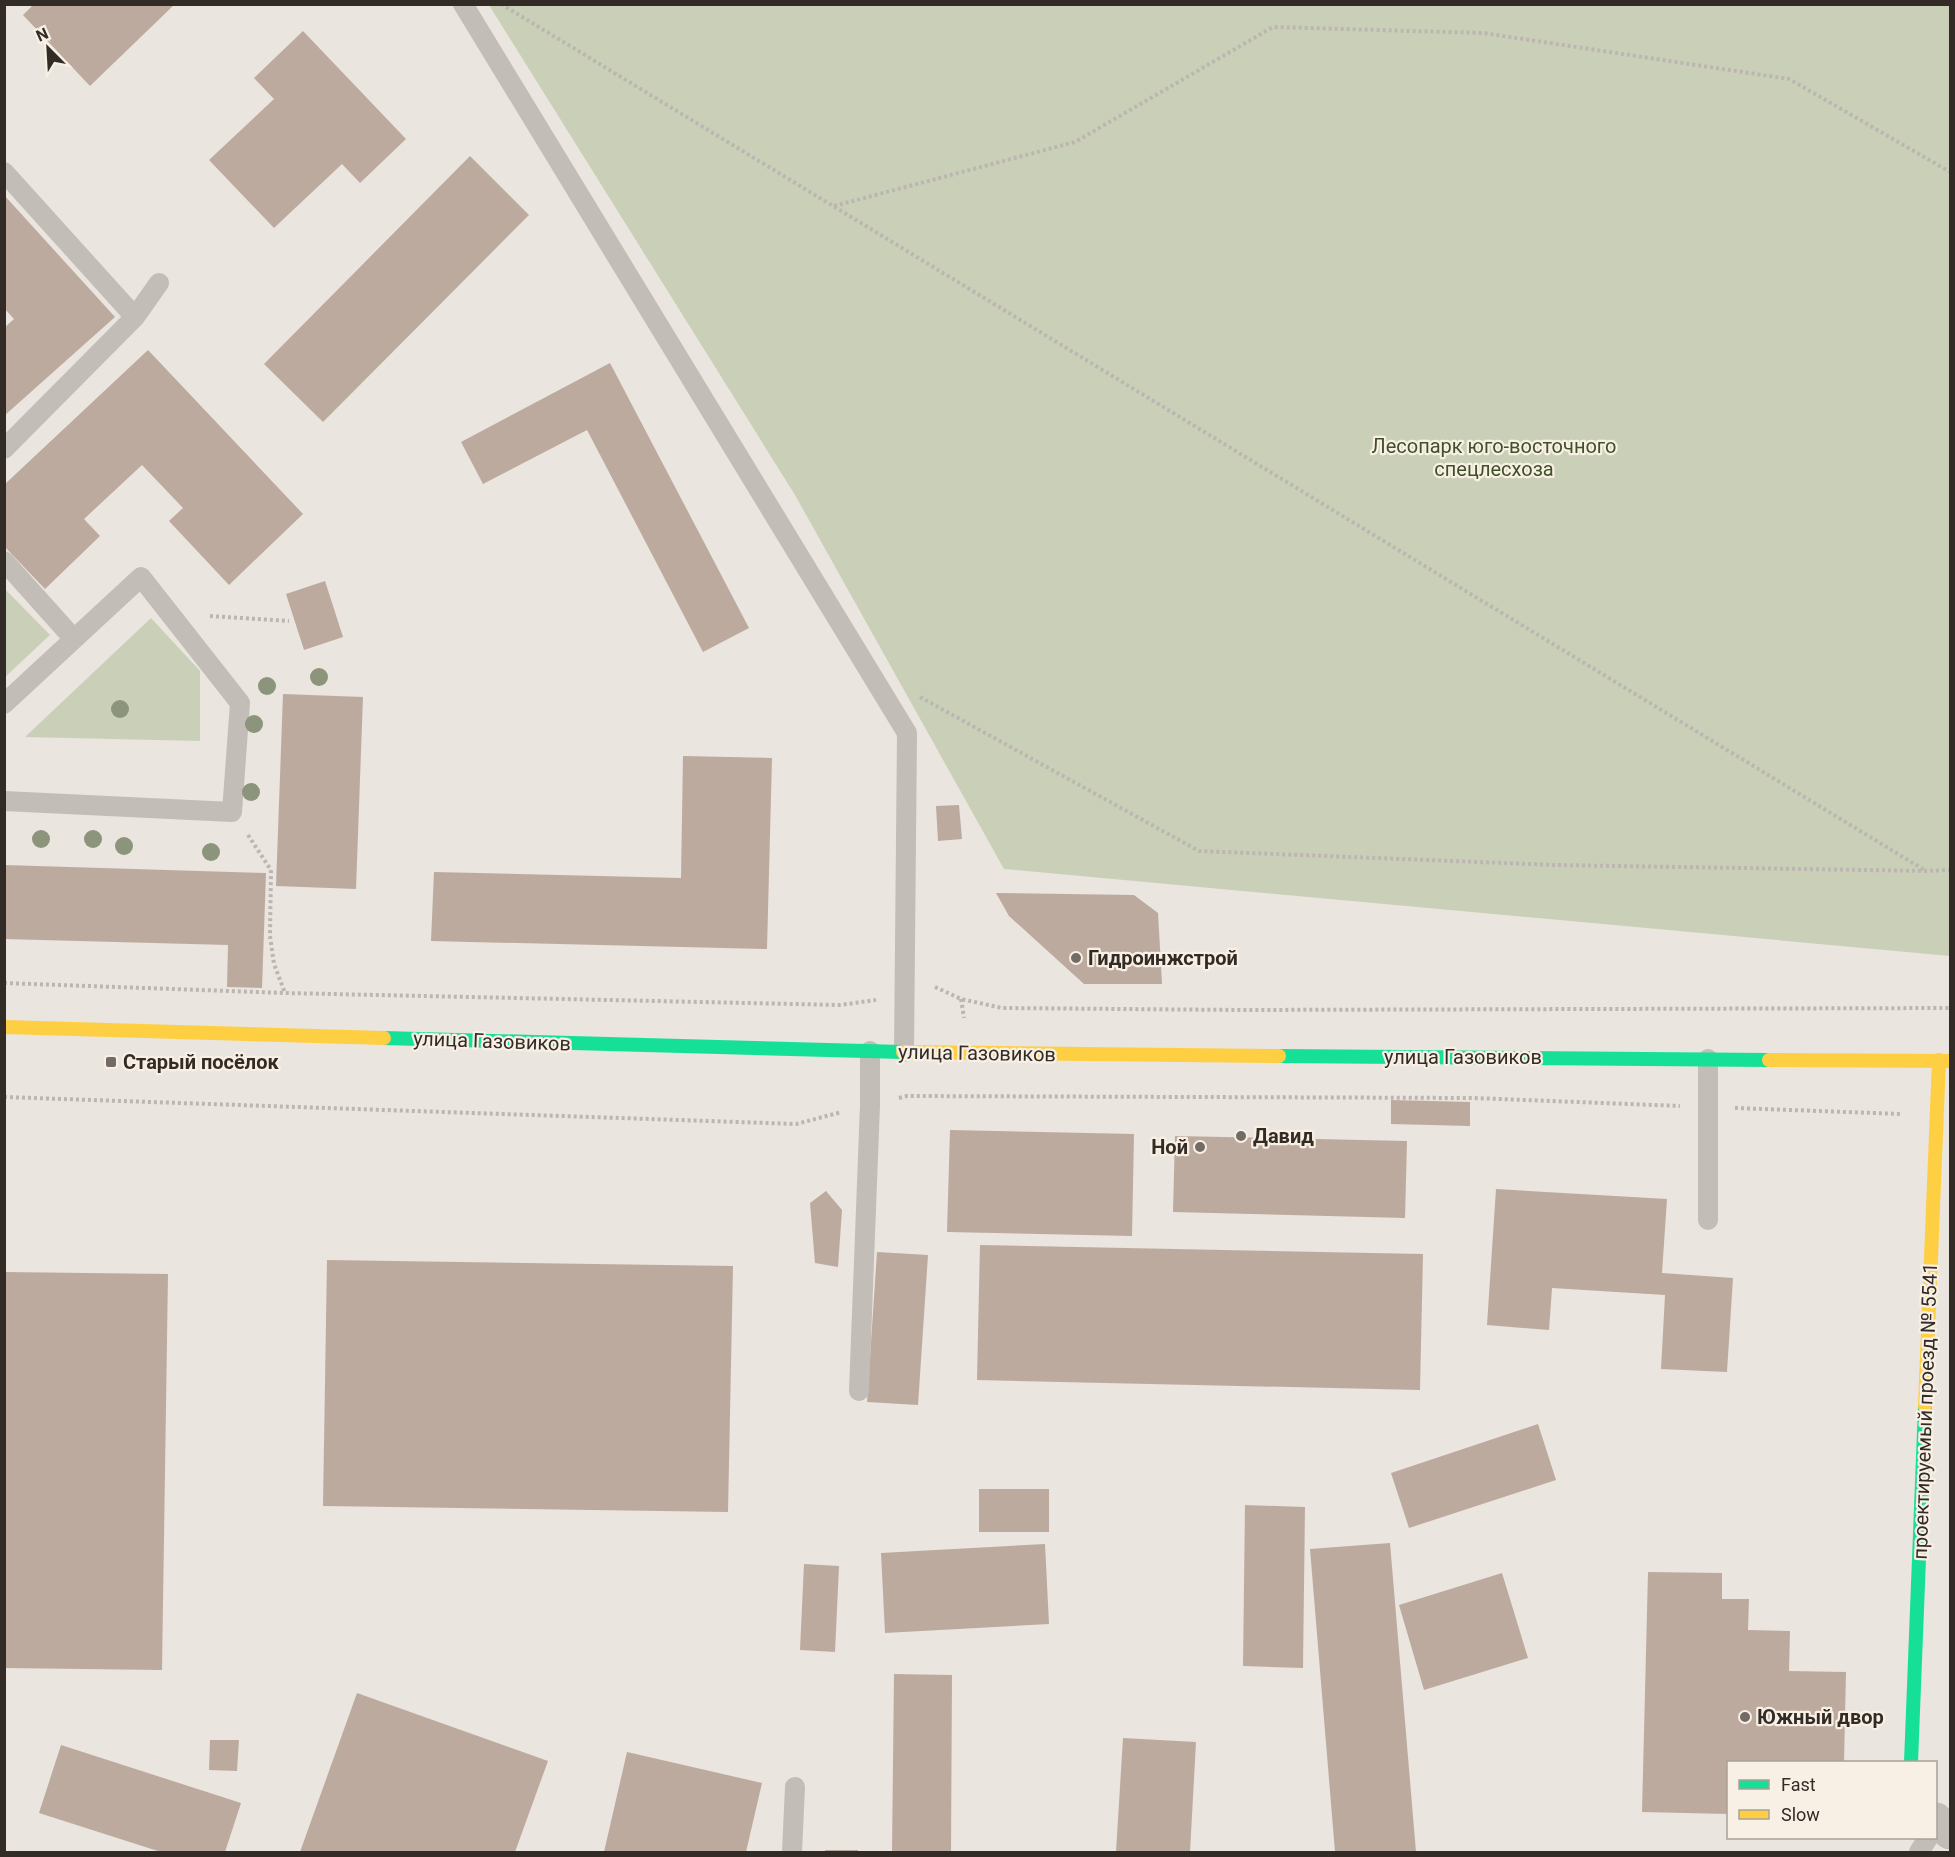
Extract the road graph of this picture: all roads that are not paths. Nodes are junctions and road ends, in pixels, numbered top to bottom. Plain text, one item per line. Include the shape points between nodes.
1 (463, 4) edge
2 (4, 172) edge
3 (159, 283) dead end
4 (135, 317) junction
5 (4, 449) edge
6 (4, 561) edge
7 (74, 638) junction
8 (4, 704) edge
9 (4, 801) edge
10 (4, 1027) edge
11 (870, 1051) junction
12 (904, 1052) junction
13 (1708, 1059) junction
14 (1945, 1061) edge
15 (1708, 1220) dead end
16 (858, 1391) dead end
17 (1911, 1761) edge
18 (795, 1787) dead end
19 (1929, 1839) edge
20 (792, 1852) edge
21 (1919, 1852) edge

1 - 12 lane via 908,733
2 - 4 lane
3 - 4 lane
4 - 5 lane
6 - 7 lane
7 - 8 lane
7 - 9 lane via 141,577 240,702 232,812
10 - 11 street, улица Газовиков
11 - 12 street, улица Газовиков
11 - 16 lane
12 - 13 street, улица Газовиков
13 - 14 street, улица Газовиков
13 - 15 lane
14 - 17 street, проектируемый проезд № 5541 via 1937,1116
18 - 20 lane
19 - 21 lane

